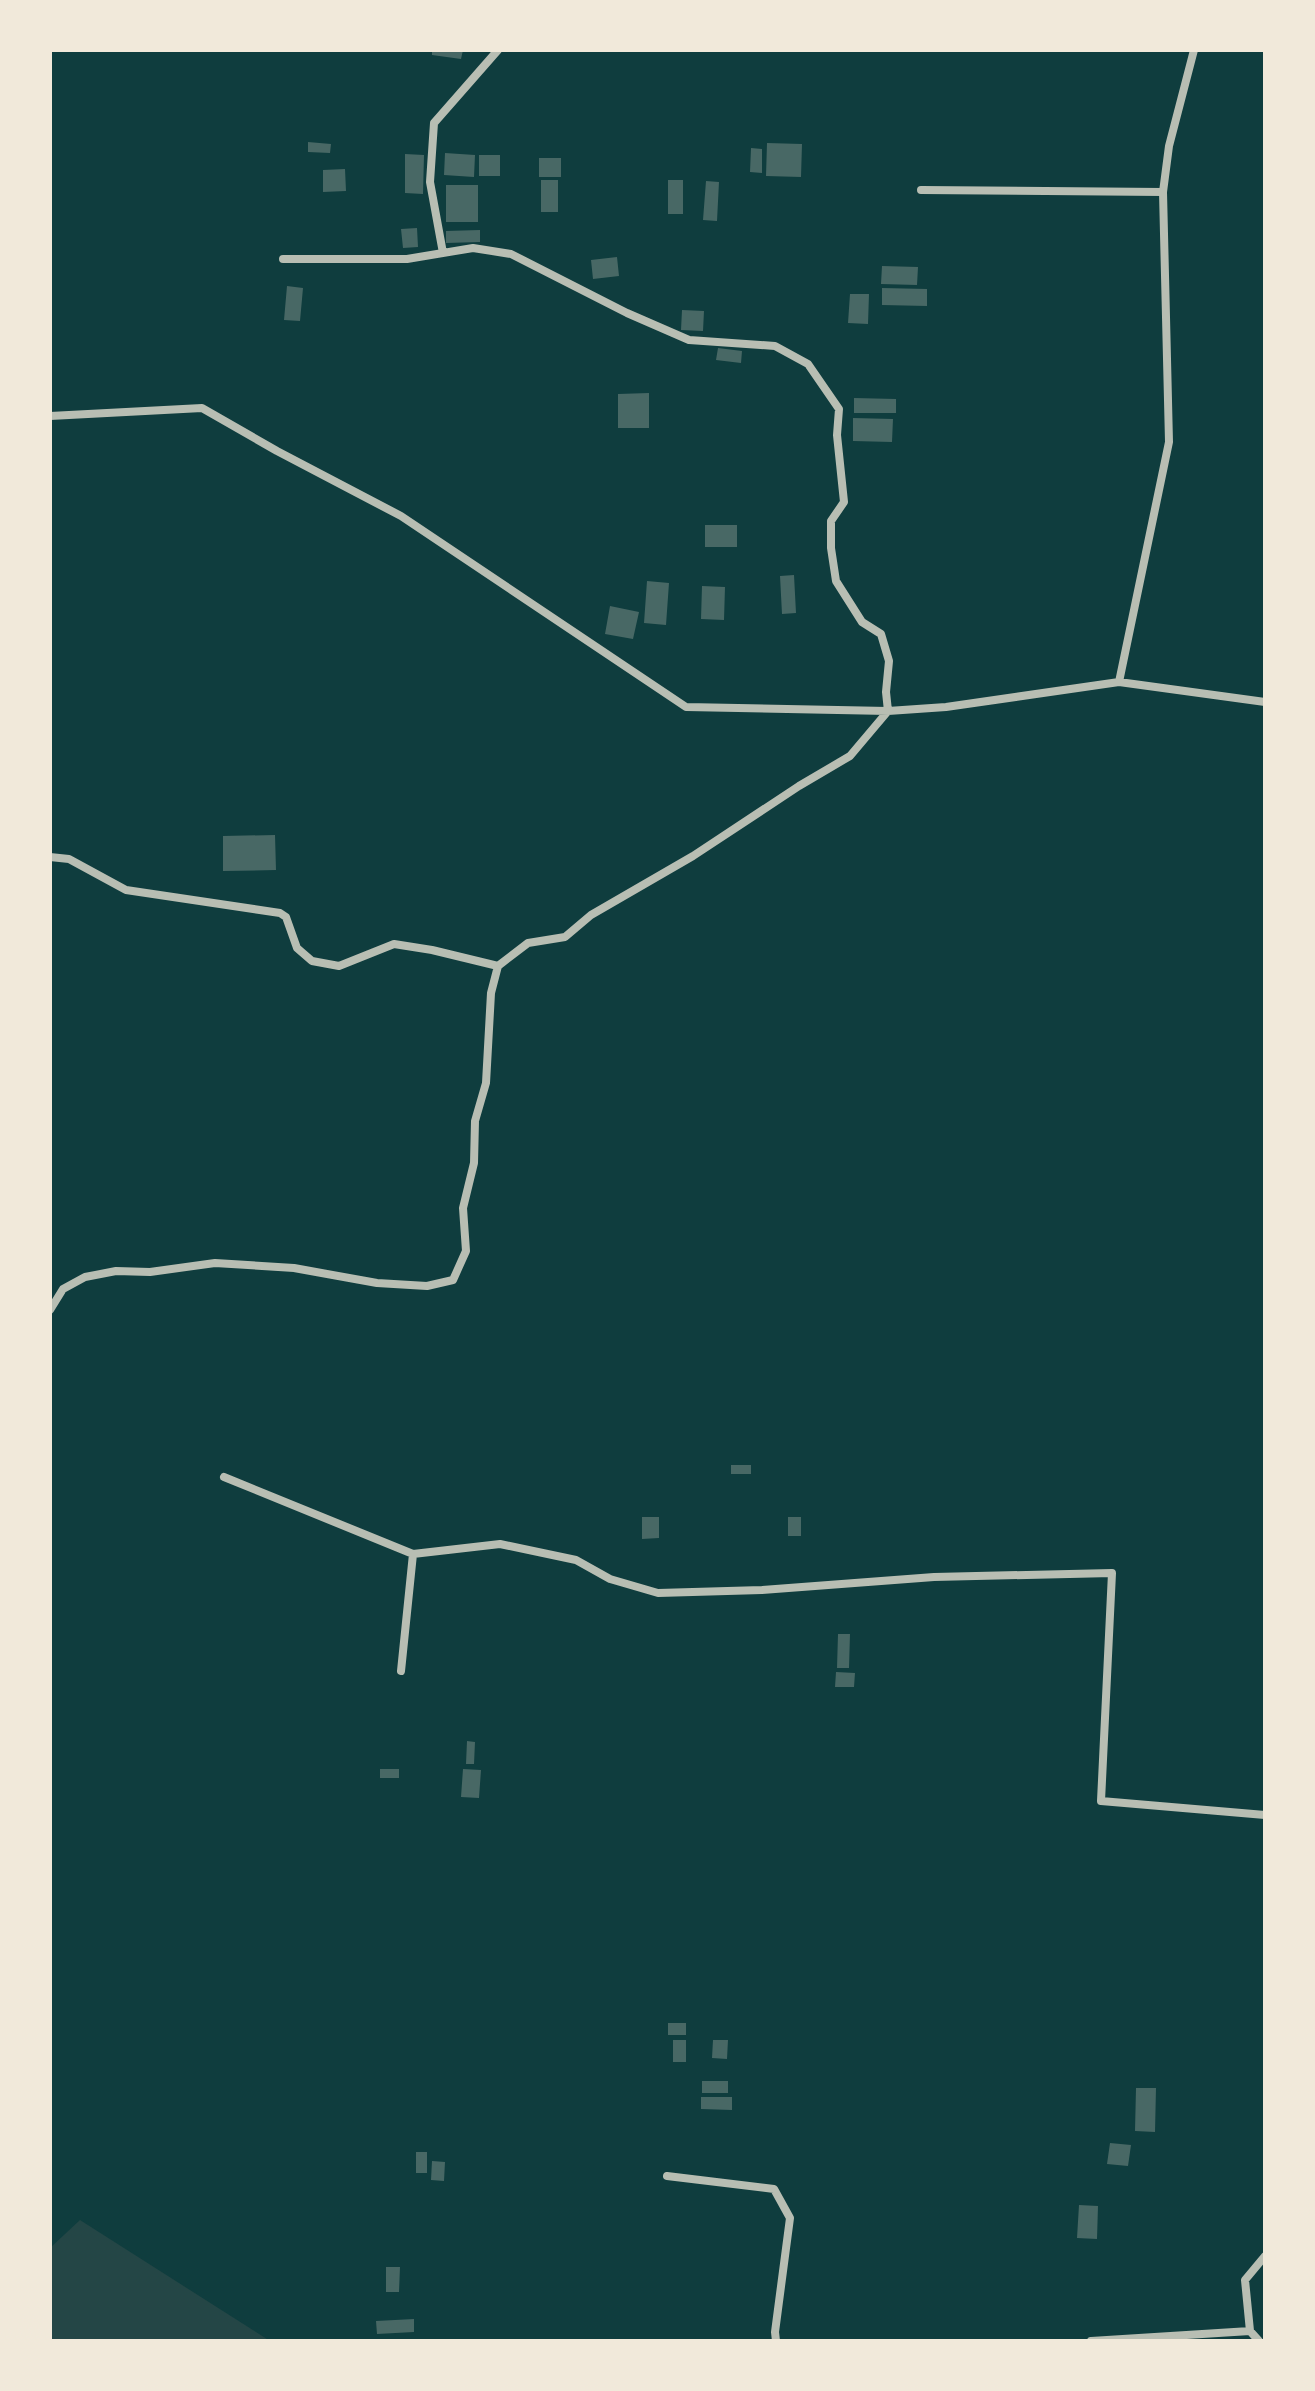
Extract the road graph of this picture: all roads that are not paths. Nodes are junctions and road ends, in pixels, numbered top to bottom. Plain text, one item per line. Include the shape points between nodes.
1 (498, 50) edge
2 (1194, 50) edge
3 (921, 190) dead end
4 (1163, 192) junction
5 (443, 253) junction
6 (283, 259) dead end
7 (50, 416) edge
8 (1119, 682) junction
9 (1265, 702) edge
10 (888, 711) junction
11 (50, 857) edge
12 (498, 966) junction
13 (50, 1310) edge
14 (224, 1477) dead end
15 (413, 1554) junction
16 (401, 1671) dead end
17 (1265, 1815) edge
18 (667, 2176) dead end
19 (1265, 2256) edge
20 (1250, 2331) junction
21 (776, 2341) edge
22 (1091, 2341) edge
23 (1259, 2341) edge

1 - 5 street via 434,123 430,182
2 - 4 street
3 - 4 street
4 - 8 street via 1169,442
5 - 6 street via 407,259
5 - 10 street via 473,248 511,254 689,340 775,346 808,364 839,409 844,502 831,521 836,581 862,622 881,634 889,661
7 - 10 street via 202,408 401,516 686,707
8 - 9 street
8 - 10 street
10 - 12 street via 850,756 591,915 565,937 528,943
11 - 12 street via 69,859 126,890 280,913 297,948 312,961 339,966 394,944
12 - 13 street via 491,993 486,1083 463,1208 466,1251 453,1280 427,1286 377,1283 294,1268 215,1263 85,1277 63,1289
14 - 15 street
15 - 16 street
15 - 17 street via 500,1544 576,1560 610,1579 658,1593 1112,1573 1101,1801
18 - 21 street via 774,2189 790,2218
19 - 20 street via 1245,2280
20 - 22 street
20 - 23 street

